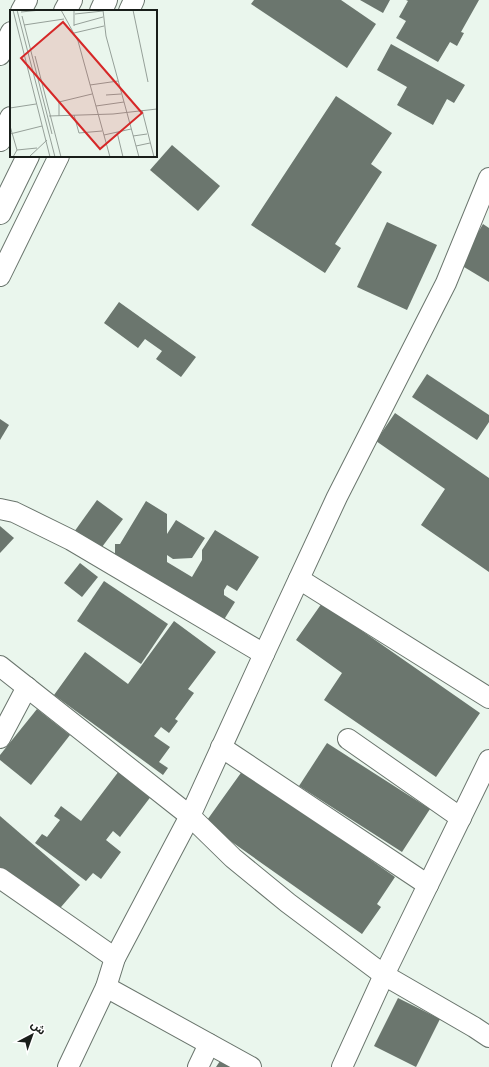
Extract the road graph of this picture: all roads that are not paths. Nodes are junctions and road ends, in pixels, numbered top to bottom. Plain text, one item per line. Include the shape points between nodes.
1 (27, 0) edge
2 (71, 0) edge
3 (106, 0) edge
4 (134, 0) edge
5 (22, 10) edge
6 (66, 10) edge
7 (101, 10) edge
8 (129, 10) edge
9 (10, 34) edge
10 (0, 55) edge
11 (10, 120) edge
12 (0, 140) edge
13 (28, 157) edge
14 (59, 157) edge
15 (489, 178) edge
16 (0, 213) edge
17 (0, 276) edge
18 (0, 509) edge
19 (299, 580) junction
20 (264, 654) junction
21 (0, 666) edge
22 (27, 687) junction
23 (489, 698) edge
24 (0, 738) edge
25 (348, 739) dead end
26 (221, 747) junction
27 (489, 760) edge
28 (190, 816) junction
29 (461, 818) junction
30 (0, 878) edge
31 (428, 885) junction
32 (115, 958) junction
33 (384, 975) junction
34 (106, 987) junction
35 (489, 1037) edge
36 (210, 1044) junction
37 (68, 1067) edge
38 (198, 1067) edge
39 (251, 1067) edge
40 (342, 1067) edge

1 - 5 street
2 - 6 highway
3 - 7 highway
4 - 8 street
9 - 10 street
11 - 12 highway
13 - 16 highway
14 - 17 street
15 - 19 street via 446,283 337,497
18 - 20 street via 14,512 71,540
19 - 20 street
19 - 23 street
20 - 26 street
21 - 22 street
22 - 24 street
22 - 28 street
25 - 29 street
26 - 28 street
26 - 31 street
27 - 29 street
28 - 32 street
28 - 33 street via 262,883
29 - 31 street
30 - 32 street
31 - 33 street
32 - 34 street
33 - 35 street
33 - 40 street
34 - 36 street
34 - 37 street
36 - 38 street
36 - 39 street

